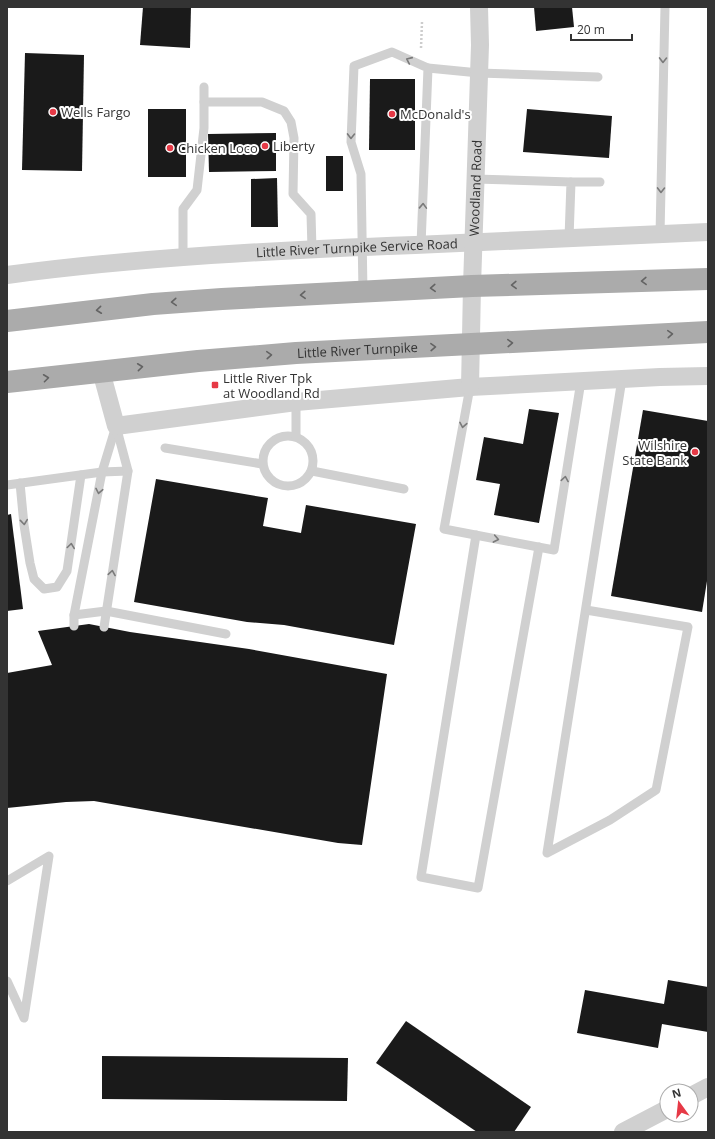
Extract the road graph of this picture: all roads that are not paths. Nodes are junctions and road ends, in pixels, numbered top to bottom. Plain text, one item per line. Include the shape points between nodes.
1 (479, 7) edge
2 (665, 7) edge
3 (428, 68) junction
4 (479, 73) junction
5 (598, 77) dead end
6 (204, 87) dead end
7 (204, 102) junction
8 (475, 179) junction
9 (571, 182) junction
10 (600, 182) dead end
11 (708, 232) edge
12 (660, 234) junction
13 (569, 238) junction
14 (473, 242) junction
15 (421, 244) junction
16 (361, 247) junction
17 (312, 249) junction
18 (183, 257) junction
19 (7, 275) edge
20 (708, 279) edge
21 (472, 286) junction
22 (363, 292) junction
23 (7, 321) edge
24 (708, 332) edge
25 (471, 345) junction
26 (101, 371) junction
27 (708, 376) edge
28 (622, 379) junction
29 (581, 381) junction
30 (7, 382) edge
31 (470, 387) junction
32 (296, 402) junction
33 (116, 426) junction
34 (296, 436) junction
35 (165, 448) dead end
36 (262, 464) junction
37 (128, 471) junction
38 (312, 471) junction
39 (102, 472) junction
40 (81, 475) junction
41 (20, 483) junction
42 (7, 485) edge
43 (404, 489) dead end
44 (476, 535) junction
45 (539, 547) junction
46 (586, 610) junction
47 (106, 611) junction
48 (74, 615) junction
49 (74, 626) dead end
50 (104, 627) dead end
51 (226, 634) dead end
52 (7, 881) edge
53 (7, 981) edge
54 (708, 1087) edge
55 (699, 1092) edge
56 (659, 1113) edge
57 (623, 1132) edge

1 - 4 street, Woodland Road
2 -> 12 lane
3 - 4 lane
15 -> 3 lane
3 -> 16 lane via 392,52 354,66 351,142 361,174
4 - 5 lane
4 - 8 street, Woodland Road
6 - 7 lane
7 - 17 lane via 262,102 284,111 291,122 294,138 294,194 311,214
7 - 18 lane via 204,128 197,190 183,209
8 - 9 lane
8 - 14 street, Woodland Road
9 - 10 lane
9 - 13 lane
11 - 12 street, Little River Turnpike Service Road
12 - 13 street, Little River Turnpike Service Road
13 - 14 street, Little River Turnpike Service Road
14 - 15 street, Little River Turnpike Service Road
14 - 21 street, Woodland Road
15 - 16 street, Little River Turnpike Service Road
16 - 17 street, Little River Turnpike Service Road
16 - 22 lane
17 - 18 street, Little River Turnpike Service Road
18 - 19 street, Little River Turnpike Service Road
20 -> 21 main road
21 -> 22 main road
21 - 25 street, Woodland Road
22 -> 23 main road via 153,304
25 -> 24 main road, Little River Turnpike
26 -> 25 main road, Little River Turnpike via 288,354
25 - 31 street, Woodland Road
30 -> 26 main road, Little River Turnpike
26 - 33 street
27 - 28 street
28 - 29 street
28 - 46 lane
29 - 31 street
45 -> 29 lane via 554,550
31 - 32 street
31 -> 44 lane via 444,529
32 - 33 street
32 - 34 lane
33 - 37 lane
33 - 39 lane
34 - 36 lane via 287,435 271,441 264,452
34 - 38 lane via 311,450 314,463
35 - 36 lane
36 - 38 lane via 270,479 284,486 300,483
37 - 39 lane
47 -> 37 lane
38 - 43 lane
39 - 40 lane
39 -> 48 lane
40 - 41 lane
41 -> 40 lane via 30,563 34,579 44,590 57,586 67,571
41 - 42 lane
44 -> 45 lane
44 - 45 lane via 421,877 478,888
46 - 46 lane via 549,846 547,853 610,820 656,790 688,627
47 - 48 lane
47 - 50 lane
47 - 51 lane
48 - 49 lane
52 - 53 lane via 49,856 24,1018
54 - 55 street
56 - 57 street

